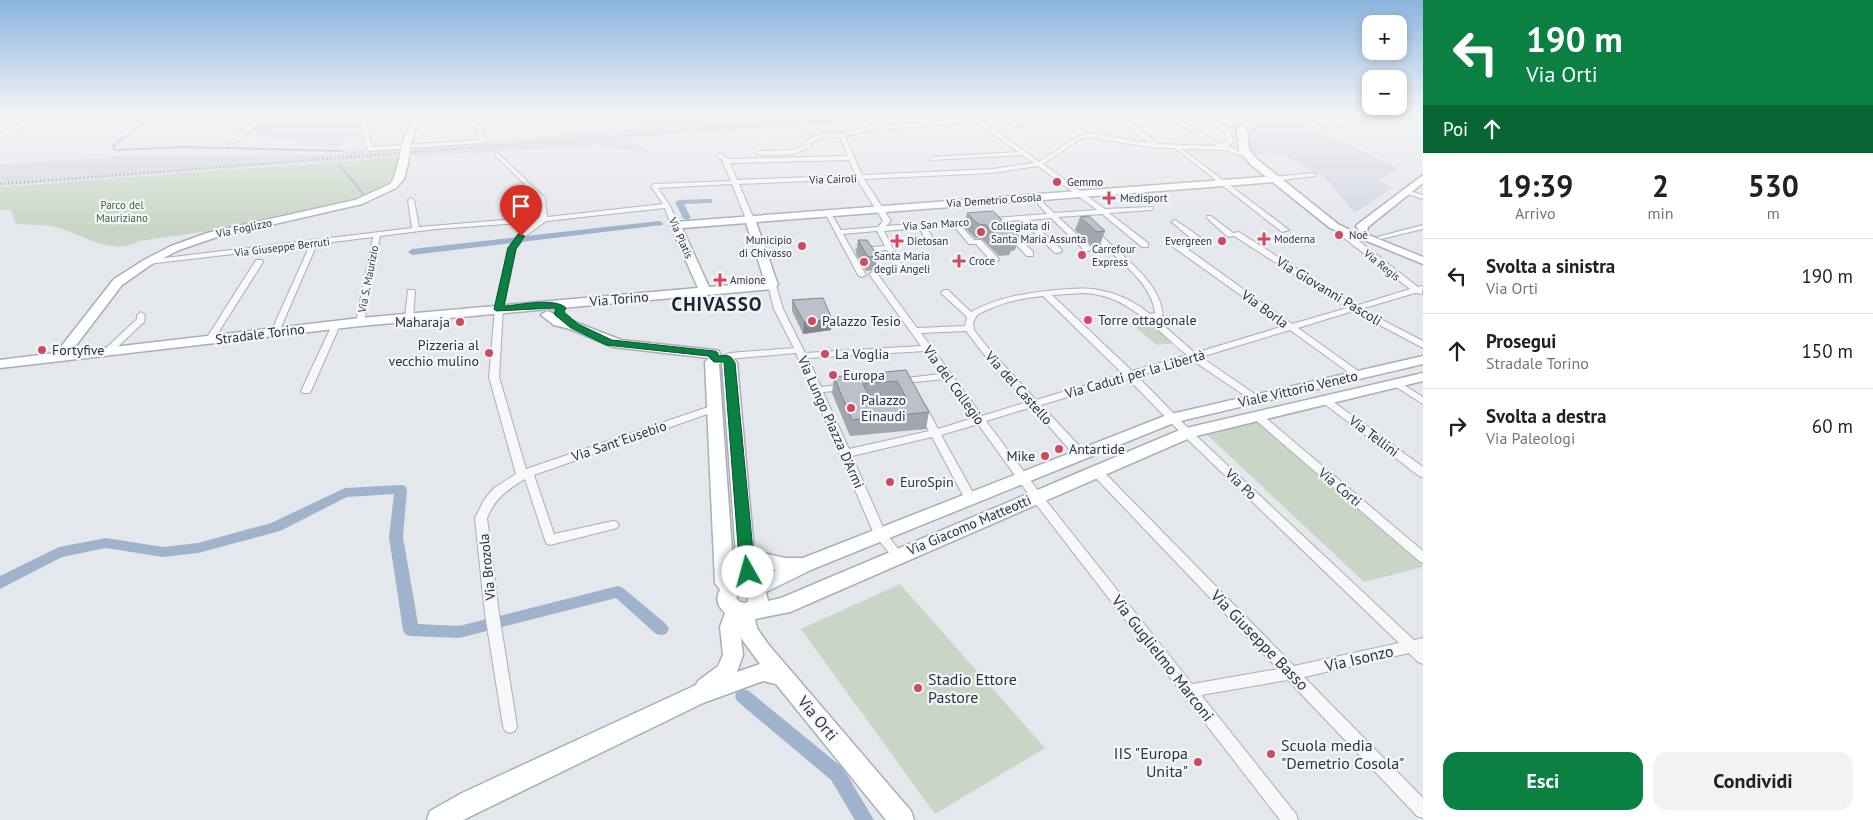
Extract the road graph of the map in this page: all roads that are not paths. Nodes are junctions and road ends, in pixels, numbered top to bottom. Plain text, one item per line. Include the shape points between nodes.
1 (405, 151) edge
2 (799, 151) edge
3 (849, 151) edge
4 (1022, 151) edge
5 (1059, 151) edge
6 (1182, 151) edge
7 (1233, 151) edge
8 (1245, 151) edge
9 (1025, 153) junction
10 (498, 155) dead end
11 (1247, 156) junction
12 (725, 157) junction
13 (852, 158) junction
14 (933, 159) dead end
15 (1040, 164) junction
16 (1314, 175) dead end
17 (860, 178) junction
18 (1423, 178) edge
19 (1274, 179) junction
20 (734, 182) junction
21 (1224, 183) junction
22 (654, 186) joint
23 (1406, 192) junction
24 (1081, 194) junction
25 (1423, 196) edge
26 (1035, 197) junction
27 (411, 200) dead end
28 (667, 206) junction
29 (1151, 208) dead end
30 (880, 209) junction
31 (828, 213) junction
32 (1105, 213) junction
33 (1075, 214) junction
34 (1052, 216) junction
35 (1209, 217) dead end
36 (1024, 218) junction
37 (544, 219) junction
38 (750, 219) junction
39 (997, 220) junction
40 (1081, 221) edge
41 (1175, 222) dead end
42 (1331, 222) joint
43 (955, 223) junction
44 (675, 225) junction
45 (921, 225) junction
46 (1423, 227) edge
47 (1088, 228) edge
48 (880, 229) junction
49 (416, 230) junction
50 (1285, 230) dead end
51 (839, 232) junction
52 (1361, 233) junction
53 (377, 235) junction
54 (1197, 239) dead end
55 (1172, 242) dead end
56 (314, 243) junction
57 (934, 244) dead end
58 (1146, 244) dead end
59 (889, 248) junction
60 (1088, 249) dead end
61 (849, 250) junction
62 (1058, 251) dead end
63 (1030, 254) dead end
64 (1423, 256) edge
65 (994, 260) dead end
66 (1423, 261) edge
67 (148, 262) junction
68 (259, 262) dead end
69 (900, 270) dead end
70 (873, 274) dead end
71 (862, 275) dead end
72 (772, 285) junction
73 (705, 291) junction
74 (1420, 291) edge
75 (411, 292) dead end
76 (945, 292) dead end
77 (1045, 293) junction
78 (1353, 308) junction
79 (499, 309) junction
80 (550, 310) junction
81 (141, 316) dead end
82 (409, 317) junction
83 (972, 317) junction
84 (1149, 317) junction
85 (360, 322) junction
86 (336, 325) junction
87 (1289, 326) junction
88 (970, 328) junction
89 (914, 331) junction
90 (275, 332) junction
91 (210, 340) junction
92 (1423, 345) edge
93 (927, 348) junction
94 (108, 351) junction
95 (801, 353) junction
96 (60, 357) junction
97 (722, 357) junction
98 (1195, 357) junction
99 (1423, 360) edge
100 (0, 364) edge
101 (1129, 374) junction
102 (1358, 375) junction
103 (948, 376) junction
104 (1423, 377) edge
105 (889, 382) edge
106 (1396, 383) junction
107 (853, 386) edge
108 (817, 390) junction
109 (912, 390) junction
110 (306, 391) dead end
111 (1256, 399) junction
112 (1325, 400) junction
113 (1423, 401) edge
114 (1032, 404) junction
115 (715, 408) junction
116 (1257, 416) junction
117 (1172, 418) junction
118 (980, 419) junction
119 (935, 433) junction
120 (1187, 433) junction
121 (845, 454) junction
122 (1080, 454) junction
123 (1096, 471) junction
124 (525, 473) junction
125 (1423, 473) edge
126 (1022, 476) junction
127 (1036, 496) junction
128 (970, 498) junction
129 (614, 525) dead end
130 (880, 534) junction
131 (745, 556) junction
132 (897, 556) junction
133 (1423, 558) edge
134 (806, 564) junction
135 (745, 588) junction
136 (741, 610) junction
137 (1417, 645) edge
138 (761, 650) junction
139 (1423, 658) edge
140 (1292, 673) junction
141 (783, 676) junction
142 (741, 680) junction
143 (1189, 691) junction
144 (697, 695) junction
145 (510, 726) dead end
146 (471, 802) junction
147 (1423, 810) edge
148 (439, 820) edge
149 (453, 820) edge
150 (902, 820) edge
151 (1290, 820) edge

1 - 67 main road, Via Foglizzo, bridge via 399,179 393,186 358,202 211,235
2 - 12 street
3 - 13 street
4 - 9 street
5 - 15 street
6 - 21 street
7 - 11 street
8 - 11 main road
9 - 14 street
9 - 15 street
10 - 37 street via 543,199
11 - 19 main road
12 - 13 street
12 - 20 street
13 - 17 street
15 - 17 street, Via Cairoli via 992,171
15 - 24 street
16 - 19 street, Via Demetrio Cosola
17 - 20 street, Via Cairoli
17 - 30 street
18 - 23 main road
19 - 21 main road, Via Demetrio Cosola
19 - 42 main road
20 - 22 street, Via Cairoli
20 - 38 street
21 - 24 main road, Via Demetrio Cosola
21 - 50 street
22 - 28 street, Via Platis
23 - 25 street
23 - 52 main road via 1362,226
24 - 26 main road, Via Demetrio Cosola
24 - 32 street
26 - 30 main road, Via Demetrio Cosola
26 - 34 street
27 - 49 street
28 - 37 street, Via Giuseppe Berruti
28 - 44 street, Via Platis
29 - 32 street, Via San Marco
30 - 31 main road, Via Demetrio Cosola
30 - 48 street via 887,221
31 - 38 main road, Via Demetrio Cosola
31 - 51 street
32 - 33 street, Via San Marco
32 - 58 street
33 - 34 street, Via San Marco
33 - 40 street
34 - 36 street, Via San Marco
34 - 60 street
35 - 78 street, Via Giovanni Pascoli
36 - 39 street, Via San Marco
36 - 62 street
37 - 49 street, Via Giuseppe Berruti
37 - 79 street via 518,239 512,248
38 - 44 main road, Via Demetrio Cosola
38 - 72 main road
39 - 43 street, Via San Marco
39 - 63 street
41 - 54 street
42 - 52 main road via 1338,228
43 - 45 street, Via San Marco
43 - 65 street
44 - 73 main road, Via Platis
45 - 48 street, Via San Marco
45 - 57 street
46 - 52 street
47 - 84 street via 1151,288 1160,308 1159,314
48 - 51 street, Via San Marco
48 - 59 street
49 - 53 street, Via Giuseppe Berruti
51 - 61 street
52 - 64 main road
52 - 66 main road
52 - 74 street, Via Regis
53 - 56 street, Via Giuseppe Berruti
53 - 85 street, Via S. Maurizio
55 - 87 street, Via Borla
56 - 67 street, Via Giuseppe Berruti
56 - 90 street
59 - 61 street
59 - 69 street
61 - 71 street
67 - 96 main road, Via Foglizzo via 118,282
68 - 91 street
70 - 89 street, Via del Collegio
72 - 73 main road, Via Torino
72 - 95 street, Via Lungo Piazza D'Armi
73 - 80 main road, Via Torino
74 - 78 street, Via Caduti per la Libertà
75 - 82 street
76 - 83 street
77 - 83 street via 994,305
77 - 84 street via 1104,293 1130,304
77 - 101 street, Via Po
78 - 87 street, Via Caduti per la Libertà
78 - 92 street, Via Giovanni Pascoli
79 - 80 main road, Stradale Torino
79 - 82 main road, Stradale Torino
79 - 124 street via 494,378
80 - 97 main road via 559,322 618,344
81 - 94 street via 141,320
82 - 85 main road, Stradale Torino
83 - 88 street
84 - 98 street
85 - 86 main road, Stradale Torino
86 - 90 main road, Stradale Torino
86 - 110 street
87 - 98 street, Via Caduti per la Libertà
87 - 102 street, Via Borla
88 - 89 street
88 - 114 street, Via del Castello
89 - 93 street, Via del Collegio
90 - 91 main road, Stradale Torino
91 - 94 main road, Stradale Torino
93 - 95 street
93 - 103 street, Via del Collegio
94 - 96 main road, Stradale Torino
95 - 97 street
95 - 108 street, Via Lungo Piazza D'Armi
96 - 100 main road, Stradale Torino
97 - 115 main road, Via Orti via 712,362
97 - 131 main road, Via Orti via 730,363
98 - 101 street, Via Caduti per la Libertà
98 - 111 street
99 - 102 main road, Viale Vittorio Veneto
101 - 114 street, Via Caduti per la Libertà
101 - 117 street, Via Po
102 - 111 main road, Viale Vittorio Veneto
103 - 109 street
103 - 118 street, Via del Collegio
104 - 106 main road, Viale Vittorio Veneto
105 - 109 street
106 - 112 main road, Viale Vittorio Veneto
106 - 113 street
107 - 108 street
108 - 121 street, Via Lungo Piazza D'Armi
109 - 119 street
111 - 117 main road, Viale Vittorio Veneto
112 - 116 main road, Viale Vittorio Veneto
112 - 125 street, Via Tellini
114 - 118 street, Via Caduti per la Libertà
114 - 122 street, Via del Castello
115 - 124 street, Via Sant'Eusebio
115 - 135 main road, Via Orti via 725,582
116 - 120 main road, Viale Vittorio Veneto
116 - 133 street, Via Corti
117 - 120 street, Via Po
117 - 122 main road, Via Giacomo Matteotti
118 - 119 street, Via Caduti per la Libertà
118 - 126 street, Via del Collegio
119 - 121 street, Via Caduti per la Libertà
119 - 128 street
120 - 123 main road, Via Giacomo Matteotti
120 - 137 street, Via Po
121 - 130 street, Via Lungo Piazza D'Armi
122 - 126 main road, Via Giacomo Matteotti
123 - 127 main road, Via Giacomo Matteotti
123 - 140 street, Via Giuseppe Basso
124 - 129 street via 550,540
124 - 145 street, Via Brozola via 498,491 481,518 494,632
126 - 127 street, Via del Collegio
126 - 128 main road, Via Giacomo Matteotti
127 - 132 main road, Via Giacomo Matteotti
127 - 143 street, Via Guglielmo Marconi
128 - 130 main road, Via Giacomo Matteotti
130 - 132 street, Via Lungo Piazza D'Armi
130 - 134 main road, Via Giacomo Matteotti
131 - 134 main road via 786,565
131 - 135 main road, Via Orti
132 - 136 main road, Via Giacomo Matteotti via 783,606
134 - 135 main road, Via Giacomo Matteotti
135 - 136 main road, Via Orti via 759,600 758,604
135 - 136 main road, Via Orti via 726,596 726,600
136 - 138 main road, Via Orti via 748,631
136 - 144 main road via 730,627 733,655 726,672
137 - 139 street, Via Po
137 - 140 street, Via Isonzo
138 - 141 main road, Via Orti
138 - 142 main road
140 - 143 street, Via Isonzo
140 - 147 street, Via Giuseppe Basso
141 - 142 main road via 763,672
141 - 150 main road, Via Orti
142 - 144 main road
143 - 151 street, Via Guglielmo Marconi
144 - 146 main road
146 - 148 main road
146 - 149 main road

